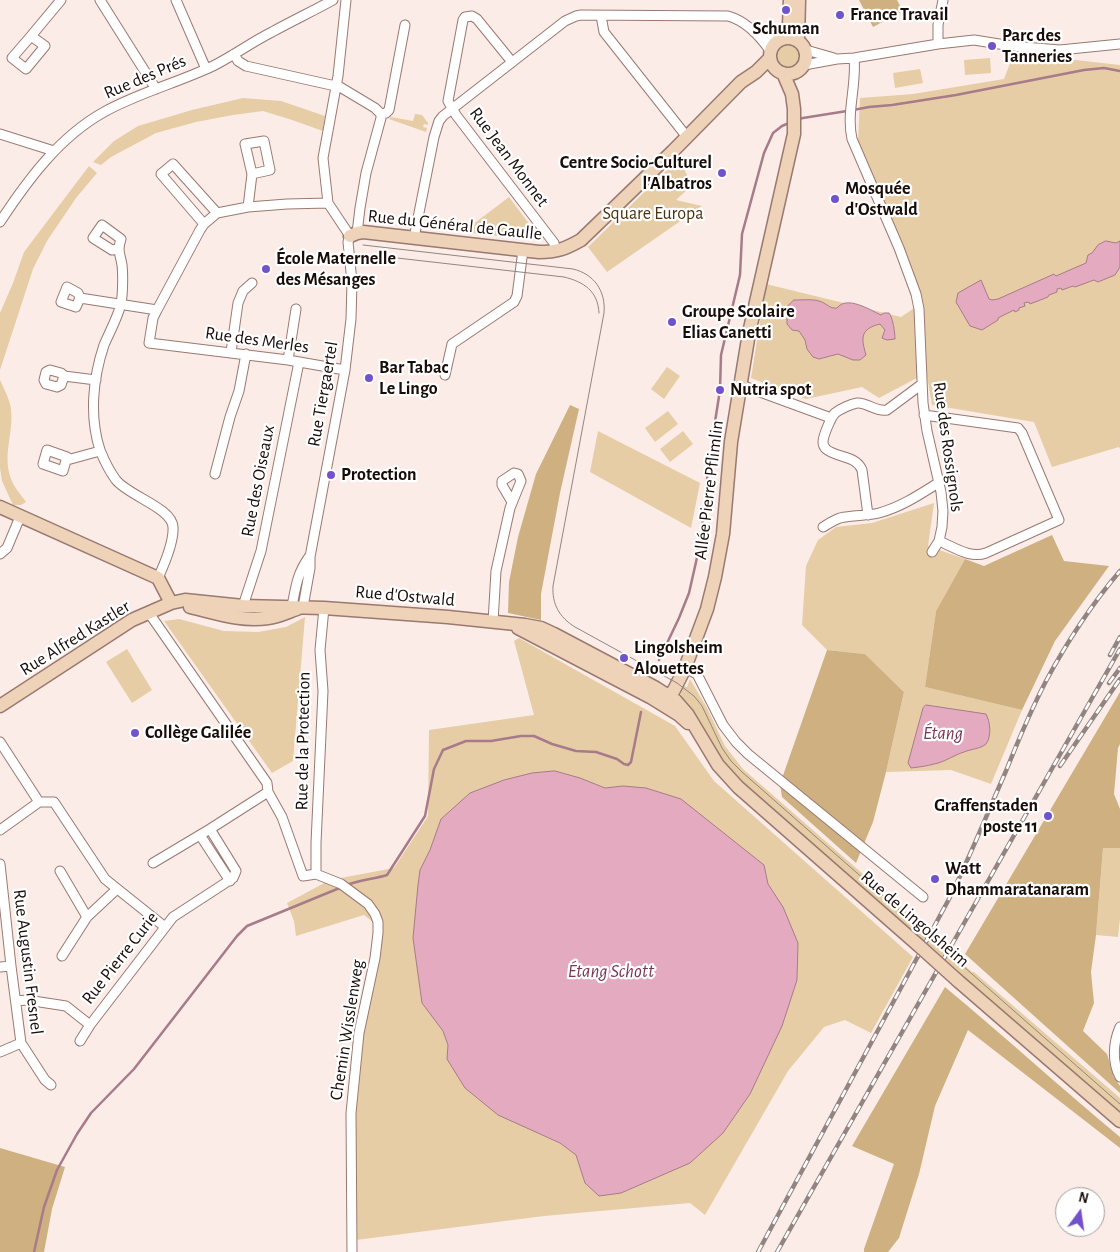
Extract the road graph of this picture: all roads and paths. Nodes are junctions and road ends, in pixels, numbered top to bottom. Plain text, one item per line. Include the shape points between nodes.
1 (61, 0) edge
2 (100, 0) edge
3 (176, 0) edge
4 (333, 0) edge
5 (346, 0) edge
6 (790, 0) edge
7 (799, 0) edge
8 (943, 0) edge
9 (601, 16) junction
10 (405, 25) dead end
11 (754, 32) junction
12 (31, 36) dead end
13 (793, 42) junction
14 (938, 44) junction
15 (1120, 44) edge
16 (234, 54) junction
17 (770, 55) junction
18 (837, 58) junction
19 (854, 58) junction
20 (512, 62) junction
21 (802, 68) junction
22 (206, 69) junction
23 (780, 71) junction
24 (756, 72) junction
25 (336, 86) junction
26 (156, 89) junction
27 (792, 94) junction
28 (451, 108) junction
29 (381, 114) junction
30 (0, 134) edge
31 (687, 137) junction
32 (54, 151) junction
33 (252, 174) dead end
34 (328, 203) junction
35 (248, 207) junction
36 (217, 213) junction
37 (0, 222) edge
38 (204, 224) junction
39 (354, 234) junction
40 (414, 238) junction
41 (118, 249) dead end
42 (523, 250) junction
43 (556, 251) junction
44 (251, 286) dead end
45 (80, 298) dead end
46 (121, 304) junction
47 (296, 309) dead end
48 (157, 310) junction
49 (231, 352) junction
50 (246, 354) junction
51 (288, 360) junction
52 (299, 362) junction
53 (345, 370) junction
54 (64, 376) dead end
55 (445, 376) dead end
56 (96, 380) junction
57 (741, 384) junction
58 (922, 384) junction
59 (924, 415) junction
60 (831, 418) junction
61 (100, 451) junction
62 (67, 460) dead end
63 (215, 474) dead end
64 (938, 482) junction
65 (512, 502) dead end
66 (0, 507) edge
67 (868, 515) junction
68 (20, 516) junction
69 (823, 527) dead end
70 (939, 541) junction
71 (932, 552) dead end
72 (0, 554) edge
73 (158, 578) junction
74 (171, 603) junction
75 (243, 606) junction
76 (297, 606) junction
77 (324, 608) junction
78 (149, 613) junction
79 (498, 623) junction
80 (685, 668) junction
81 (666, 700) junction
82 (0, 706) edge
83 (0, 742) edge
84 (268, 792) junction
85 (39, 802) junction
86 (210, 829) junction
87 (0, 830) edge
88 (200, 835) junction
89 (153, 862) dead end
90 (0, 864) edge
91 (60, 870) dead end
92 (316, 874) junction
93 (230, 881) junction
94 (117, 889) junction
95 (923, 897) dead end
96 (2, 911) edge
97 (87, 917) junction
98 (165, 927) junction
99 (62, 956) dead end
100 (11, 966) junction
101 (0, 967) edge
102 (16, 1001) junction
103 (90, 1025) junction
104 (1120, 1027) edge
105 (80, 1041) dead end
106 (21, 1043) junction
107 (0, 1052) edge
108 (1120, 1077) edge
109 (51, 1085) dead end
110 (1120, 1121) edge
111 (352, 1252) edge

1 - 12 street
2 - 26 street
3 - 22 street
4 - 16 street, Rue des Prés
5 - 25 street
6 - 13 street via 789,26
7 - 13 street
8 - 14 street
9 - 11 street via 728,16
9 - 20 street via 571,18
9 - 31 street via 604,32
10 - 29 street, Rue Tiergaertel via 389,110
11 - 13 street
11 - 17 street
13 - 17 street via 777,42
13 - 18 street
13 - 21 street via 807,55
14 - 15 street via 974,40 1060,50
14 - 19 street
16 - 22 street, Rue des Prés
16 - 25 street via 246,66
17 - 23 street via 771,62
17 - 24 street, Rue du Général de Gaulle
18 - 19 street
18 - 21 street
19 - 58 street, Rue des Rossignols via 852,139 899,248 918,302
20 - 28 street
20 - 28 street via 477,19 465,17 448,101
21 - 23 street via 794,73
21 - 27 street, Allée Pierre Pflimlin
22 - 26 street, Rue des Prés
23 - 24 street
23 - 27 street, Allée Pierre Pflimlin
24 - 31 street, Rue du Général de Gaulle via 741,82
25 - 29 street
25 - 34 street via 324,158
26 - 32 street, Rue des Prés via 103,113
27 - 57 street, Allée Pierre Pflimlin via 794,134 749,333
28 - 40 street via 439,121
28 - 43 street, Rue Jean Monnet via 554,243
29 - 39 street, Rue Tiergaertel
30 - 32 street
31 - 43 street, Rue du Général de Gaulle via 581,240
32 - 37 street, Rue des Prés
33 - 35 street
34 - 35 street
34 - 39 street
35 - 36 street
36 - 38 street
36 - 38 street via 174,164 161,174
38 - 48 street
39 - 40 street, Rue du Général de Gaulle via 364,232
39 - 53 street, Rue Tiergaertel via 348,242 352,282
40 - 42 street, Rue du Général de Gaulle
41 - 46 street via 122,266
42 - 43 street, Rue du Général de Gaulle
42 - 55 street via 514,302 452,344
44 - 49 street via 243,291 238,303
45 - 46 street
46 - 48 street
46 - 56 street via 104,345
47 - 51 street
48 - 49 street, Rue des Merles via 148,343
49 - 50 street, Rue des Merles
50 - 51 street, Rue des Merles
50 - 63 street
51 - 52 street, Rue des Merles
52 - 53 street, Rue des Merles
52 - 75 street, Rue des Oiseaux via 261,551
53 - 76 street, Rue Tiergaertel via 310,568
54 - 56 street
56 - 61 street via 94,424
57 - 60 street
57 - 80 street, Allée Pierre Pflimlin via 715,577
58 - 59 street, Rue des Rossignols
58 - 60 street via 887,410 880,411 856,403 836,412
59 - 64 street, Rue des Rossignols
59 - 70 street via 1018,428 1059,520 977,555
60 - 67 street via 824,445 860,466
61 - 62 street
61 - 73 street via 117,480 171,519 172,539
64 - 67 street via 902,505
64 - 70 street, Rue des Rossignols via 943,511
65 - 79 street via 496,571
66 - 68 street
67 - 69 street via 840,518
68 - 72 street via 7,548
68 - 73 street
70 - 71 street, Rue des Rossignols
73 - 74 street
74 - 75 street, Rue d'Ostwald via 185,600
74 - 76 street, Rue d'Ostwald via 254,620 275,617
74 - 78 street, Rue Alfred Kastler
75 - 76 street, Rue d'Ostwald
76 - 77 street, Rue d'Ostwald
77 - 79 street, Rue d'Ostwald
77 - 92 street, Rue de la Protection via 320,650 323,691
78 - 82 street, Rue Alfred Kastler via 132,620
78 - 84 street via 267,783
79 - 81 street, Rue d'Ostwald via 534,626 554,634
80 - 81 street, Allée Pierre Pflimlin
80 - 95 street, Rue de Lingolsheim via 697,674 723,724 748,754
81 - 110 street, Rue de Lingolsheim, bridge via 699,733 718,765 738,787
83 - 85 street
84 - 86 street
84 - 92 street via 282,817 303,876
85 - 87 street
85 - 94 street via 54,802 105,879
86 - 88 street
86 - 93 street, Rue Pierre Curie via 236,871
88 - 89 street
88 - 93 street
90 - 96 street, Rue Augustin Fresnel
91 - 97 street
92 - 111 street, Chemin Wisslenweg via 345,887 368,904 378,922 375,958 359,1033 351,1113
93 - 98 street, Rue Pierre Curie via 173,917
94 - 97 street
94 - 98 street
96 - 100 street, Rue Augustin Fresnel
97 - 99 street
98 - 103 street, Rue Pierre Curie
100 - 101 street
100 - 102 street, Rue Augustin Fresnel
102 - 103 street, Rue Pierre Curie via 66,1006
102 - 106 street, Rue Augustin Fresnel
103 - 105 street, Rue Pierre Curie
104 - 108 street via 1114,1060
106 - 107 street
106 - 109 street, Rue Augustin Fresnel

